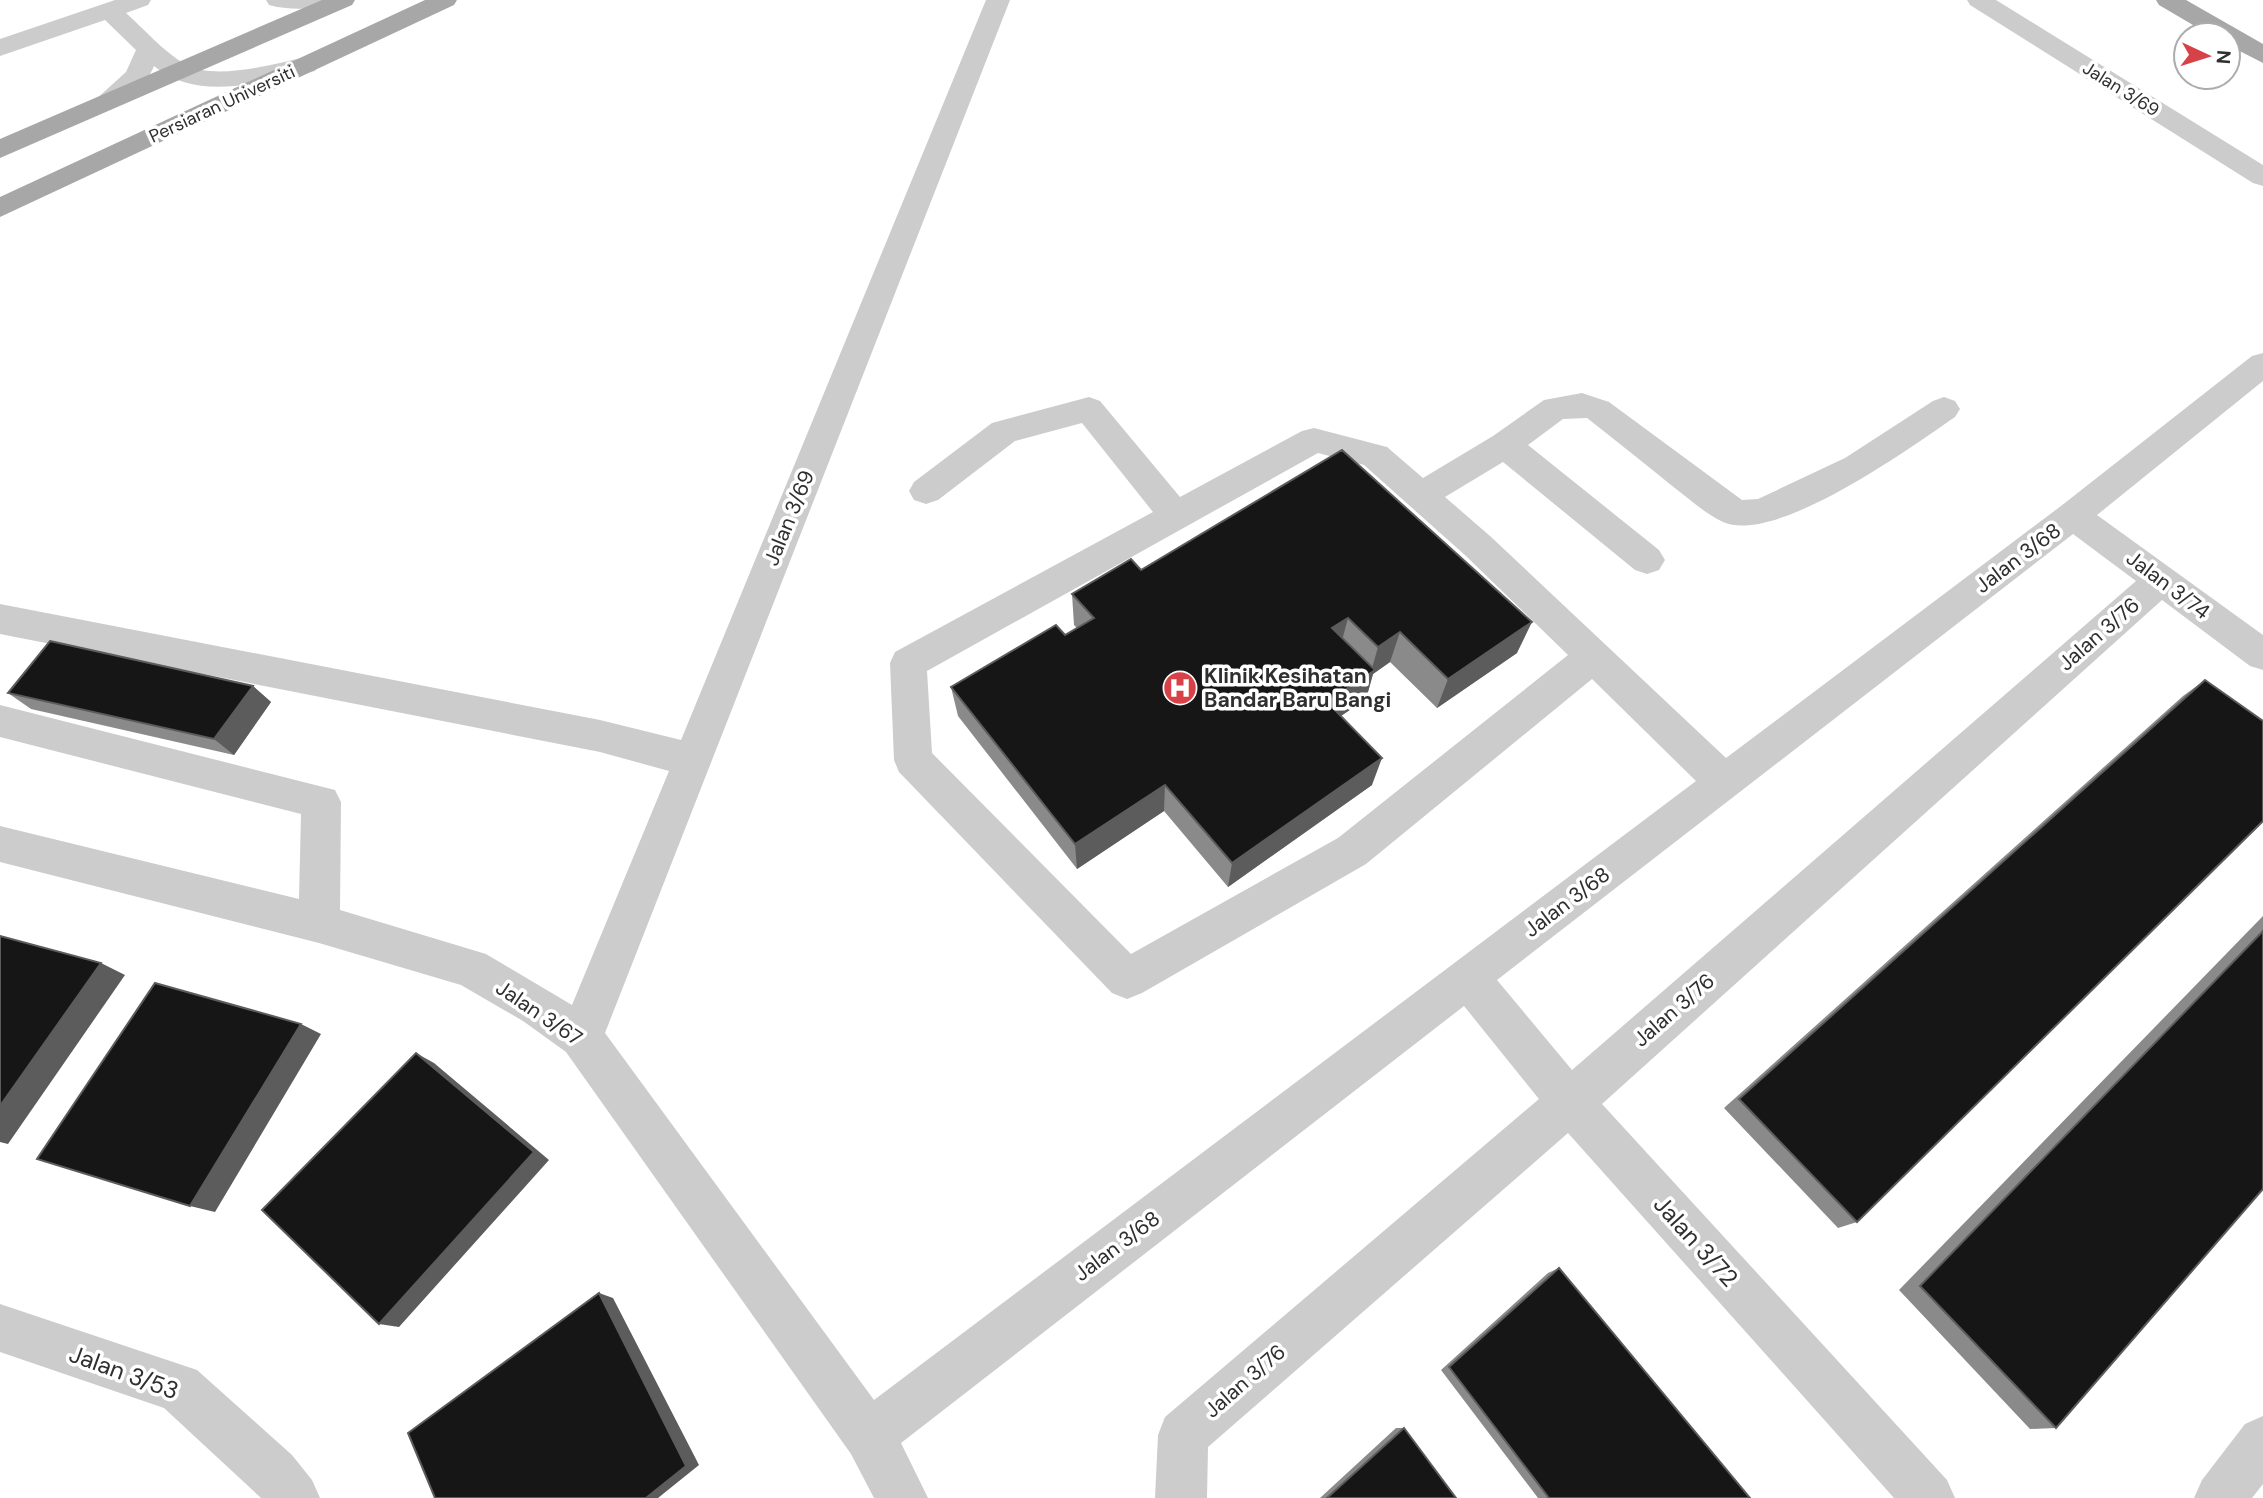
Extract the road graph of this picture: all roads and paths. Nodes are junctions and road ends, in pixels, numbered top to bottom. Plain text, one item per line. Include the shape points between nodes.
1 (139, 0) edge
2 (278, 0) edge
3 (321, 0) edge
4 (343, 0) edge
5 (445, 0) edge
6 (998, 0) edge
7 (1979, 0) edge
8 (2168, 0) edge
9 (110, 11) junction
10 (149, 47) junction
11 (0, 48) edge
12 (2263, 55) edge
13 (306, 65) junction
14 (176, 70) junction
15 (107, 101) junction
16 (0, 149) edge
17 (2263, 177) edge
18 (0, 208) edge
19 (2263, 364) edge
20 (1944, 409) dead end
21 (1505, 445) junction
22 (926, 491) dead end
23 (1420, 496) junction
24 (1175, 515) junction
25 (2073, 516) junction
26 (1647, 560) dead end
27 (2161, 580) junction
28 (0, 619) edge
29 (2263, 655) edge
30 (1593, 656) junction
31 (0, 721) edge
32 (692, 761) junction
33 (1724, 782) junction
34 (0, 844) edge
35 (319, 923) junction
36 (1468, 978) junction
37 (581, 1037) junction
38 (1570, 1102) junction
39 (0, 1328) edge
40 (869, 1436) junction
41 (2263, 1442) edge
42 (294, 1498) edge
43 (902, 1498) edge
44 (1181, 1498) edge
45 (1929, 1498) edge
46 (2220, 1498) edge

1 - 9 street
2 - 3 street
4 - 14 main road
5 - 13 main road, Persiaran Universiti
6 - 32 street, Jalan 3/69
7 - 17 street, Jalan 3/69
8 - 12 main road
9 - 10 street
9 - 11 street
10 - 14 street
10 - 15 street via 137,76
13 - 14 street via 203,79
13 - 18 main road, Persiaran Universiti
14 - 15 main road
15 - 16 main road
19 - 25 street, Jalan 3/68
20 - 21 street via 1857,467 1763,511 1747,514 1734,512 1710,497 1598,410 1582,405 1555,408
21 - 23 street
21 - 26 street
22 - 24 street via 1004,432 1089,409
23 - 24 street via 1375,456 1314,440
23 - 30 street
24 - 30 street via 908,663 913,760 1127,979 1352,852
25 - 27 street, Jalan 3/74
25 - 33 street, Jalan 3/68
27 - 29 street, Jalan 3/74
27 - 38 street, Jalan 3/76
28 - 32 street via 600,736
30 - 33 street
31 - 35 street via 321,802
32 - 37 street, Jalan 3/69
33 - 36 street, Jalan 3/68
34 - 35 street, Jalan 3/67
35 - 37 street, Jalan 3/67 via 471,968
36 - 38 street, Jalan 3/72
36 - 40 street, Jalan 3/68
37 - 40 street, Jalan 3/67
38 - 44 street, Jalan 3/76 via 1183,1435
38 - 45 street, Jalan 3/72
39 - 42 street, Jalan 3/53 via 179,1388 274,1473
40 - 43 street, Jalan 3/67
41 - 46 street

